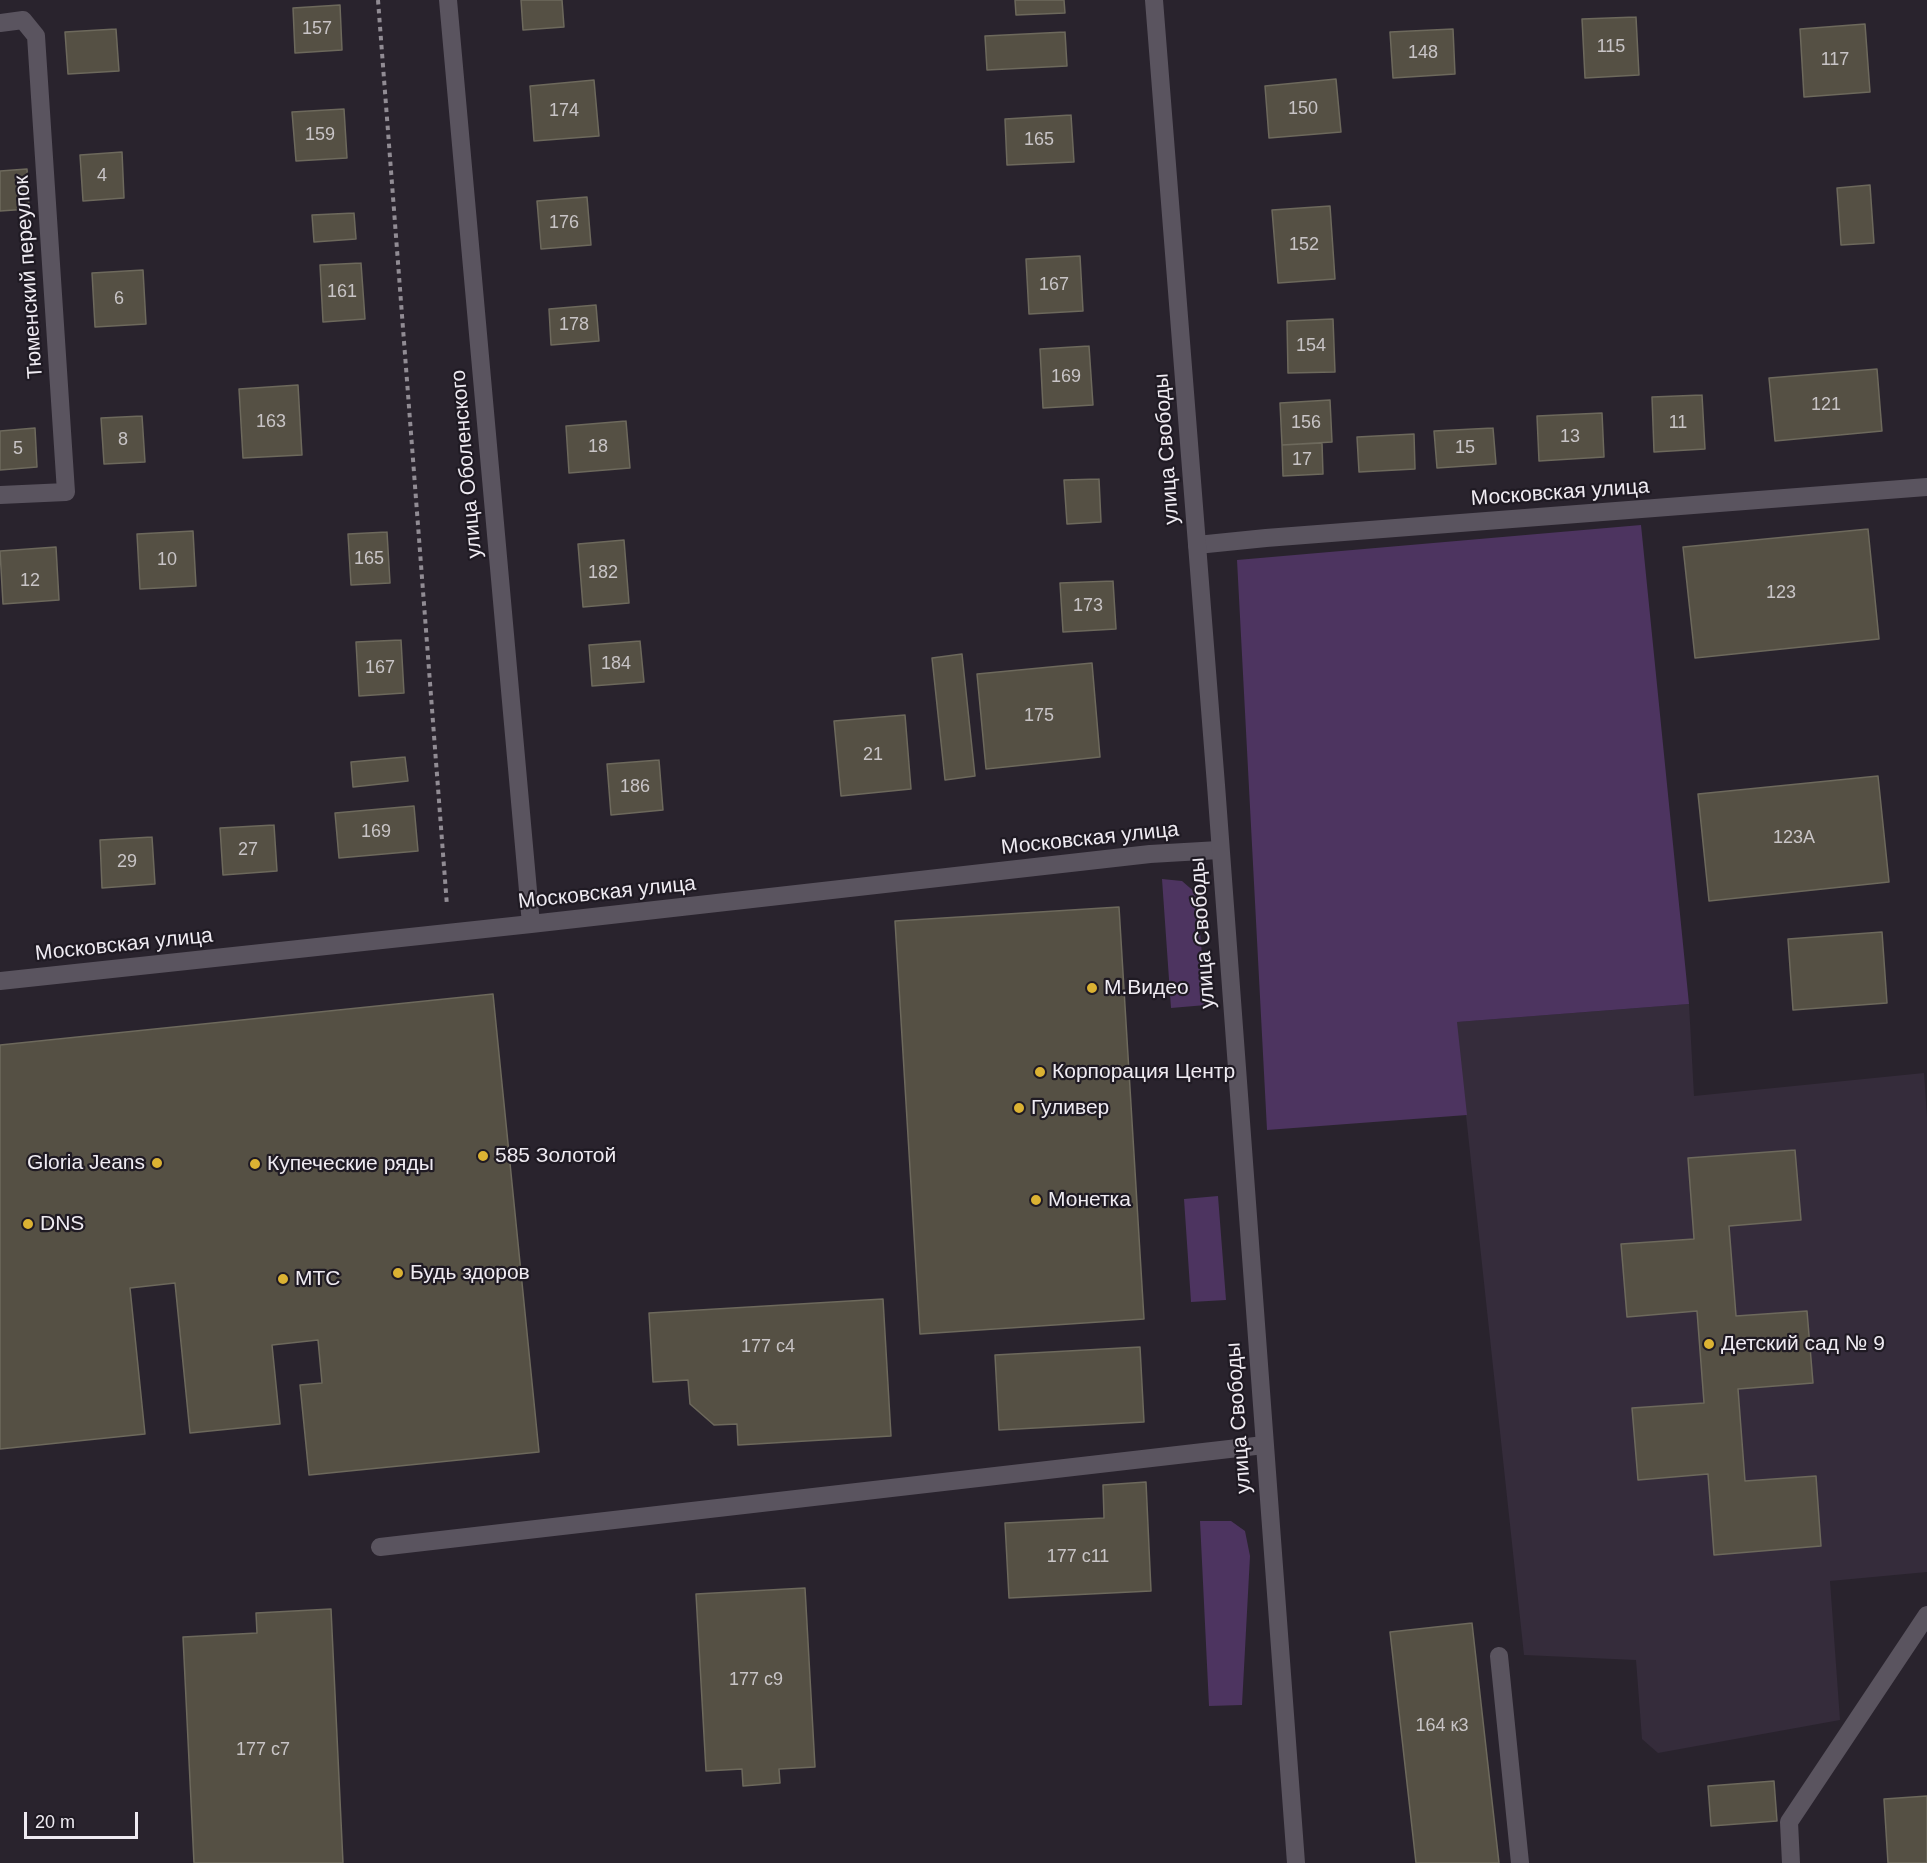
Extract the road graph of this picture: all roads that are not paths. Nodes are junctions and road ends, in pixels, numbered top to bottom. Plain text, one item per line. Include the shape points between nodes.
1 (448, 0) edge
2 (1154, 0) edge
3 (0, 23) edge
4 (1927, 487) edge
5 (0, 495) edge
6 (1197, 545) junction
7 (1219, 850) junction
8 (531, 924) junction
9 (0, 981) edge
10 (1264, 1445) junction
11 (380, 1547) dead end
12 (1927, 1614) edge
13 (1499, 1656) dead end
14 (1296, 1863) edge
15 (1520, 1863) edge
16 (1791, 1863) edge

1 - 8 street, улица Оболенского
2 - 6 street, улица Свободы
3 - 5 street, Тюменский переулок via 23,21 36,36 66,492
4 - 6 street, Московская улица
6 - 7 street, улица Свободы
7 - 8 street, Московская улица via 1150,854
7 - 10 street, улица Свободы
8 - 9 street, Московская улица
10 - 11 street
10 - 14 street, улица Свободы
12 - 16 street via 1789,1822
13 - 15 street

